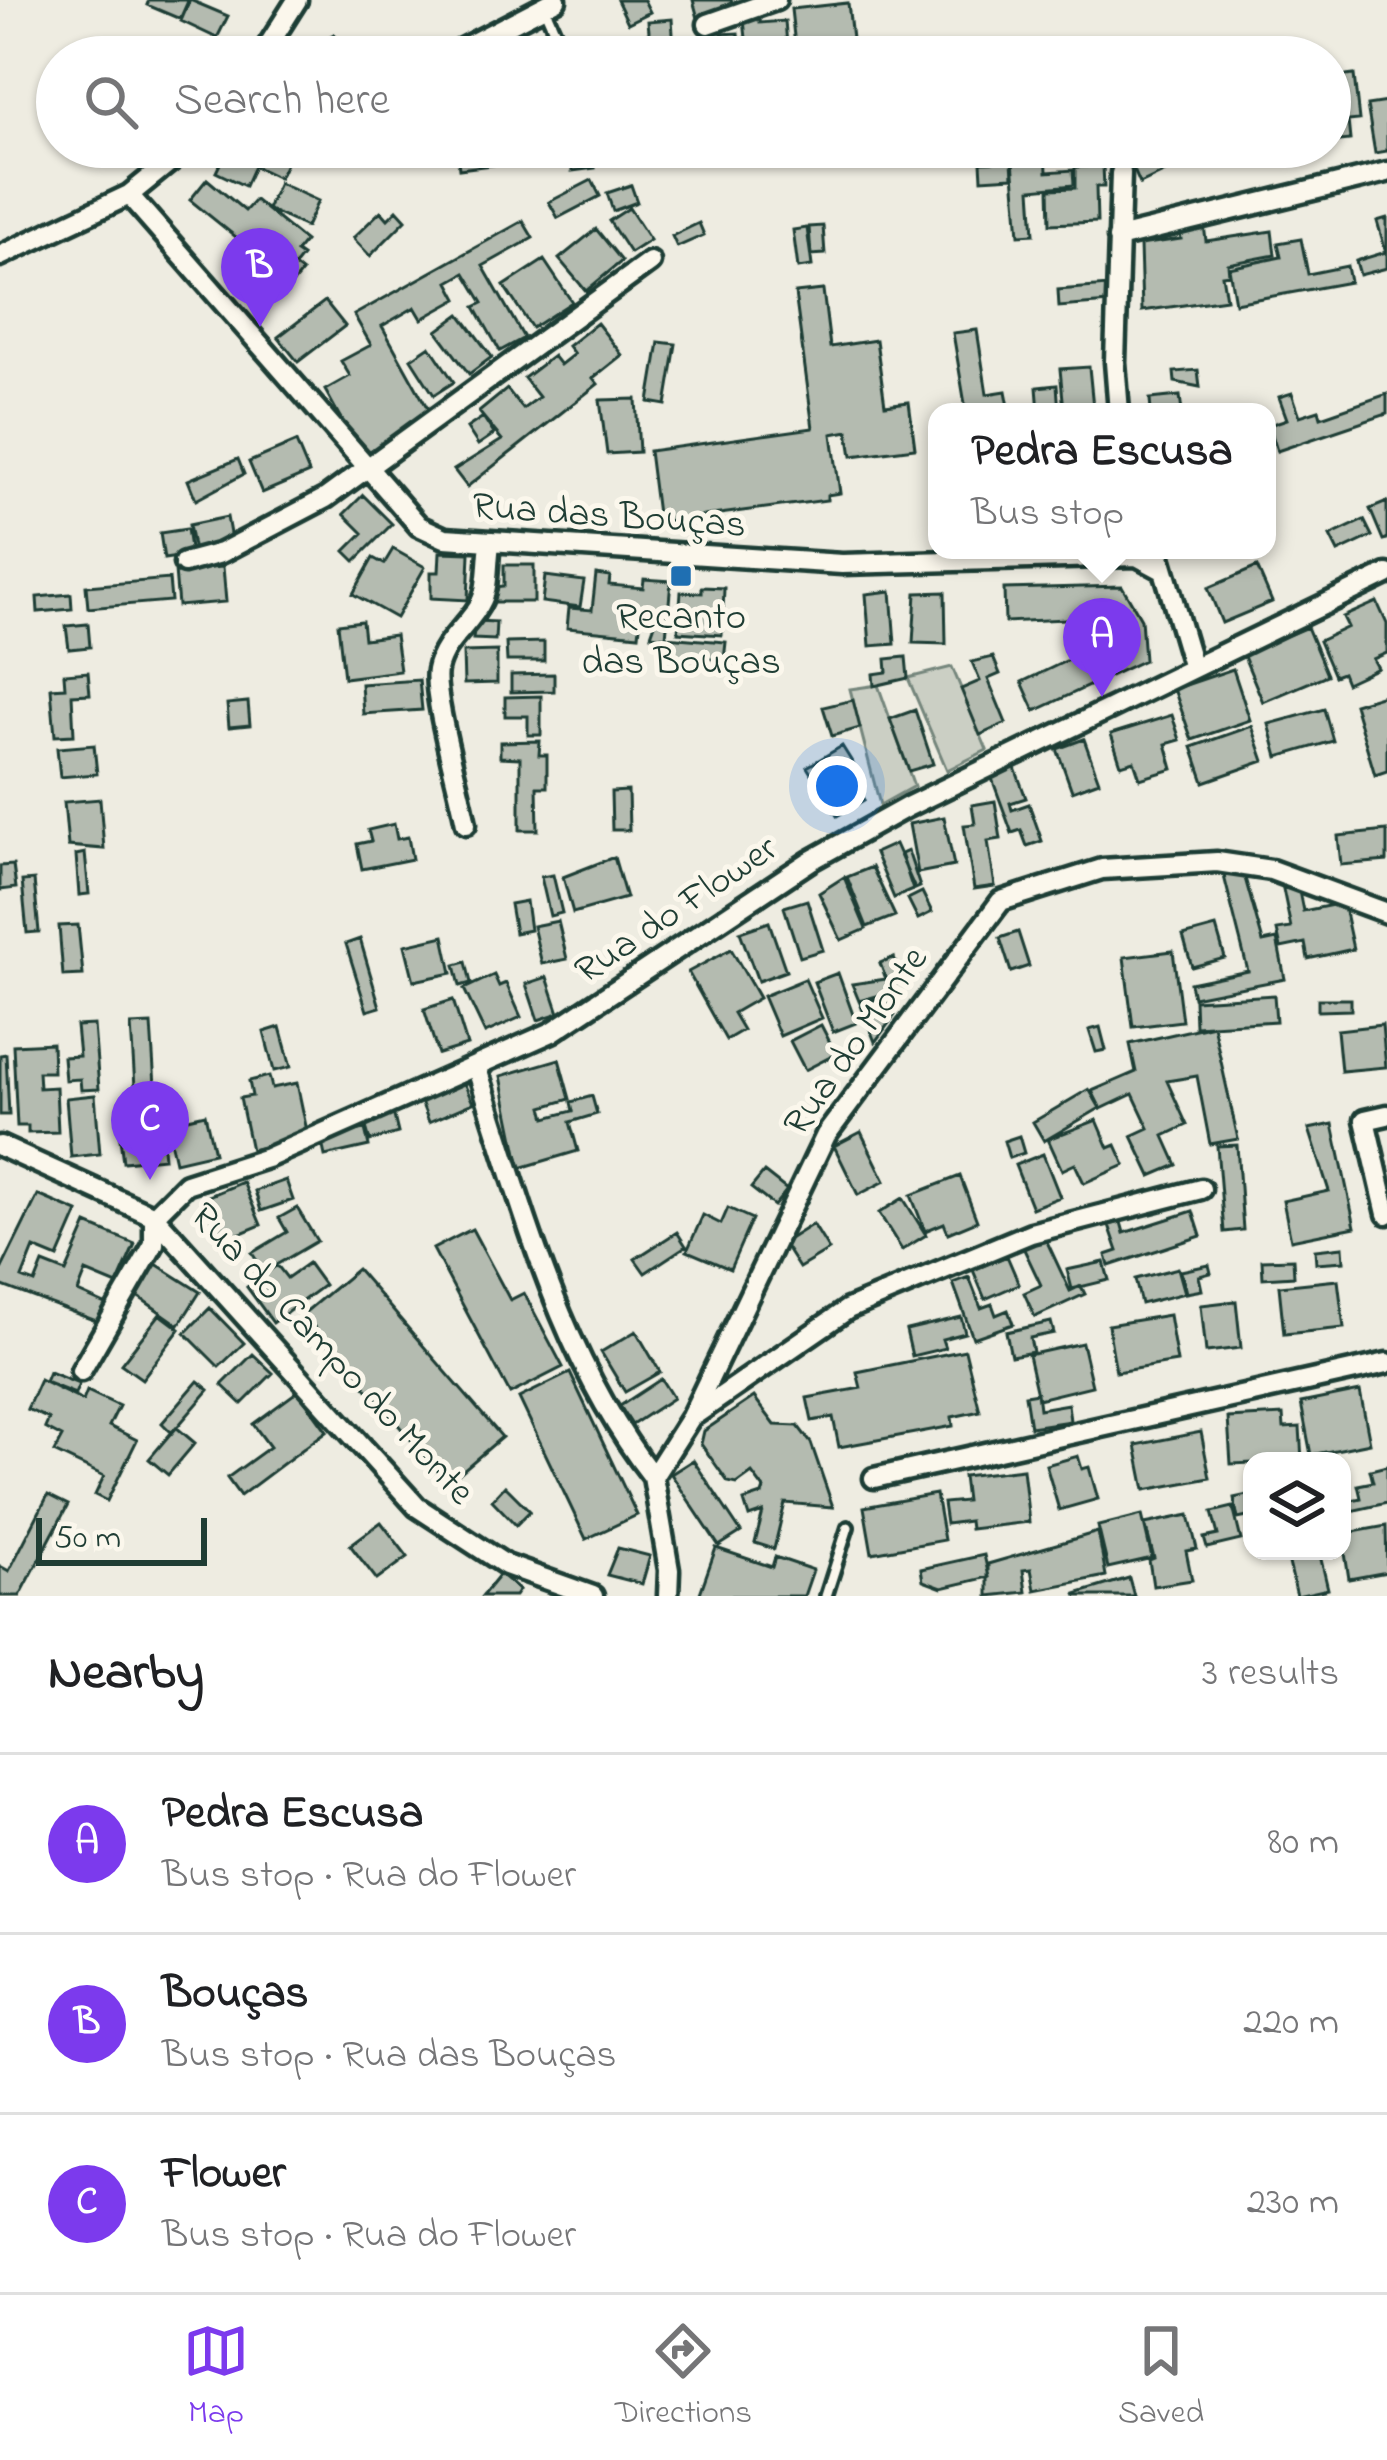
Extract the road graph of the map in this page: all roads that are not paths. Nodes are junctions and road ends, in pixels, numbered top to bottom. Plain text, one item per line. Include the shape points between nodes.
1 (297, 0) edge
2 (774, 0) edge
3 (550, 3) edge
4 (708, 24) dead end
5 (274, 36) edge
6 (486, 36) edge
7 (560, 36) edge
8 (163, 168) edge
9 (1121, 172) dead end
10 (1387, 172) edge
11 (130, 196) junction
12 (1118, 238) junction
13 (0, 256) edge
14 (650, 262) dead end
15 (1119, 403) edge
16 (368, 467) junction
17 (490, 544) junction
18 (1026, 559) edge
19 (1159, 560) edge
20 (184, 563) dead end
21 (1387, 574) edge
22 (1192, 665) junction
23 (466, 824) dead end
24 (1387, 913) edge
25 (476, 1066) junction
26 (1387, 1115) edge
27 (0, 1146) edge
28 (1201, 1189) dead end
29 (1387, 1214) edge
30 (154, 1216) junction
31 (1387, 1364) edge
32 (81, 1371) dead end
33 (691, 1418) junction
34 (652, 1477) junction
35 (874, 1478) dead end
36 (848, 1527) dead end
37 (593, 1596) edge
38 (668, 1596) edge
39 (826, 1596) edge

1 - 5 street
2 - 4 street
3 - 6 street
3 - 7 lane
8 - 11 street
9 - 12 street
10 - 12 street
11 - 13 street
11 - 16 street, Rua das Bouças
12 - 15 street
14 - 16 street
16 - 17 street, Rua das Bouças via 418,526
16 - 20 street via 221,553
17 - 18 street, Rua das Bouças via 842,564
17 - 23 street via 482,600 437,670
19 - 22 street
21 - 22 street, Rua do Flower
22 - 25 street, Rua do Flower via 887,818 608,998
24 - 33 street, Rua do Monte via 1271,871 1217,862 1102,869 1001,901 826,1135
25 - 30 street, Rua do Flower via 267,1158 186,1184
25 - 34 street via 558,1313
26 - 29 street via 1365,1120
27 - 30 street
28 - 33 street via 1031,1233 848,1309
30 - 32 street via 154,1244
30 - 37 street, Rua do Campo do Monte via 418,1507 506,1565
31 - 35 street
33 - 34 street, Rua do Monte
34 - 38 street
36 - 39 lane

